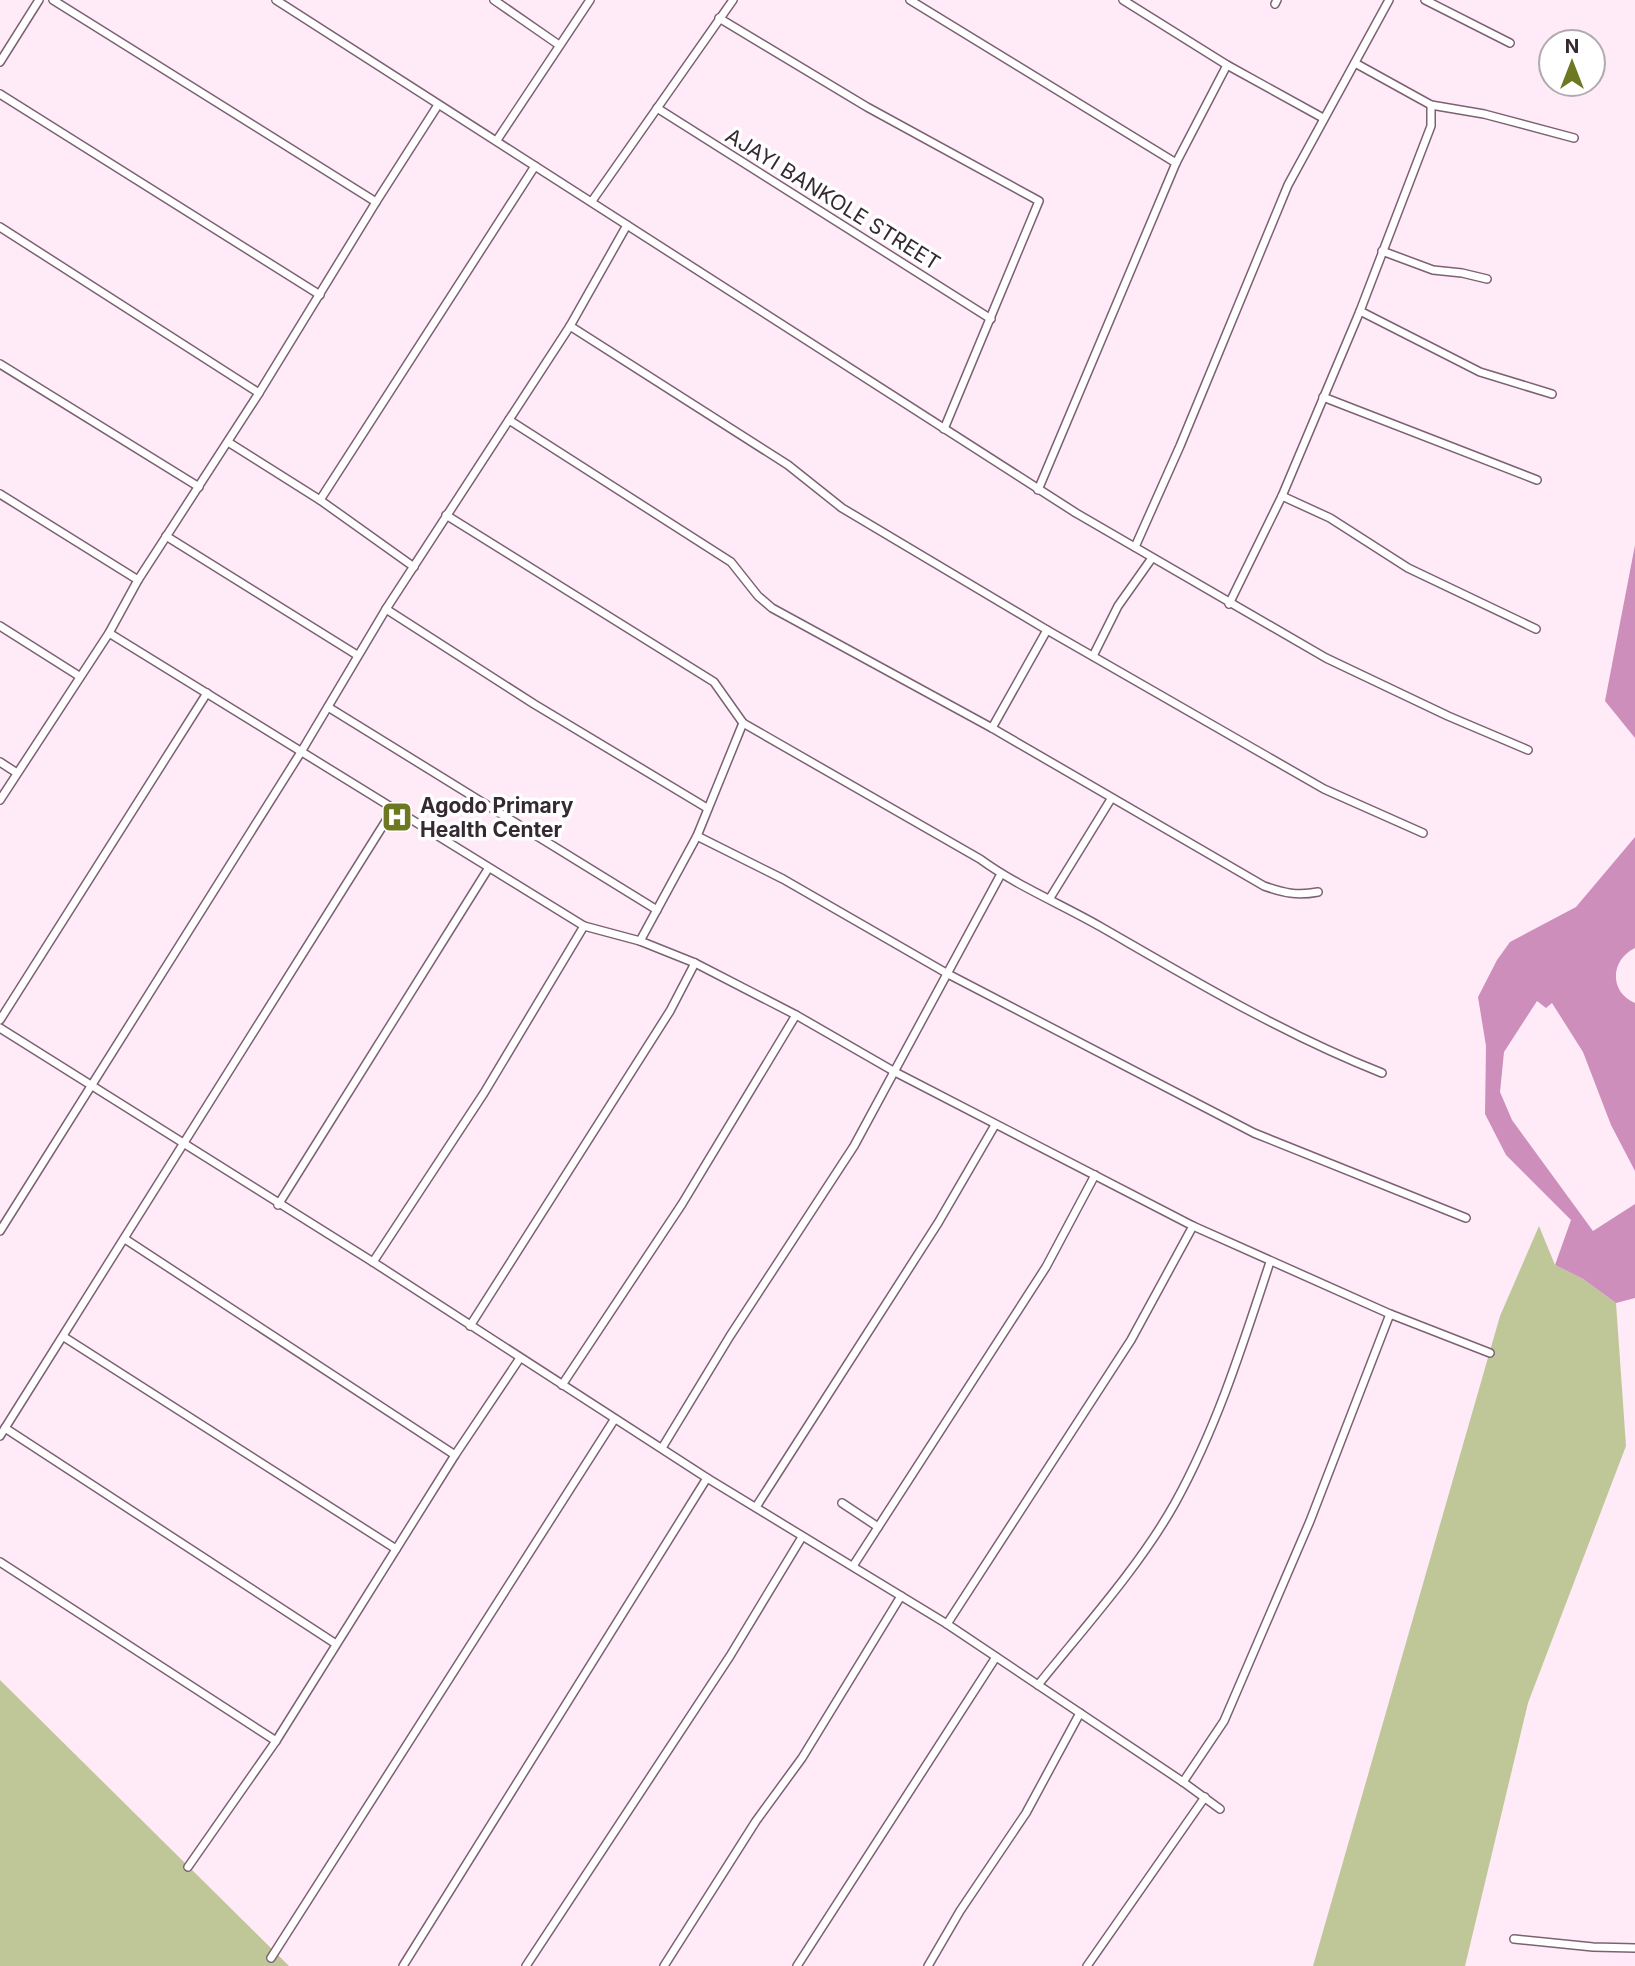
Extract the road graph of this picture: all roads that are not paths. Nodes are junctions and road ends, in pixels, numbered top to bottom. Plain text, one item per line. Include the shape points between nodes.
1 (39, 0) edge
2 (53, 0) edge
3 (276, 0) edge
4 (494, 0) edge
5 (590, 0) edge
6 (733, 0) edge
7 (910, 0) edge
8 (1123, 0) edge
9 (1389, 0) edge
10 (1425, 0) edge
11 (719, 19) junction
12 (1510, 43) dead end
13 (559, 45) junction
14 (0, 62) edge
15 (1355, 63) junction
16 (1227, 65) junction
17 (0, 94) edge
18 (438, 105) junction
19 (1432, 105) junction
20 (657, 108) junction
21 (1323, 118) junction
22 (1574, 138) dead end
23 (497, 140) junction
24 (1176, 163) junction
25 (535, 166) junction
26 (592, 201) junction
27 (376, 202) junction
28 (627, 225) junction
29 (0, 227) edge
30 (1382, 251) junction
31 (1487, 279) dead end
32 (320, 295) junction
33 (1360, 311) junction
34 (990, 319) junction
35 (570, 326) junction
36 (0, 364) edge
37 (259, 393) junction
38 (1552, 394) dead end
39 (1323, 397) junction
40 (509, 420) junction
41 (944, 429) junction
42 (228, 442) junction
43 (1537, 480) dead end
44 (199, 487) junction
45 (1038, 490) junction
46 (0, 494) edge
47 (1282, 496) junction
48 (320, 500) junction
49 (446, 515) junction
50 (166, 536) junction
51 (1135, 547) junction
52 (1152, 558) junction
53 (414, 567) junction
54 (138, 580) junction
55 (1229, 604) junction
56 (386, 608) junction
57 (0, 626) edge
58 (1536, 629) dead end
59 (1047, 630) junction
60 (108, 633) junction
61 (357, 655) junction
62 (1093, 656) junction
63 (79, 676) junction
64 (207, 693) junction
65 (328, 707) junction
66 (743, 723) junction
67 (992, 728) junction
68 (1528, 750) dead end
69 (301, 752) junction
70 (0, 762) edge
71 (17, 773) junction
72 (1111, 799) junction
73 (0, 800) edge
74 (394, 808) junction
75 (707, 808) junction
76 (1423, 833) dead end
77 (697, 836) junction
78 (488, 869) junction
79 (1001, 874) junction
80 (1318, 892) dead end
81 (1050, 898) junction
82 (657, 910) junction
83 (584, 926) junction
84 (640, 941) junction
85 (695, 963) junction
86 (948, 974) junction
87 (796, 1015) junction
88 (0, 1020) edge
89 (0, 1028) edge
90 (895, 1072) junction
91 (1382, 1073) dead end
92 (92, 1087) junction
93 (995, 1125) junction
94 (184, 1145) junction
95 (1095, 1175) junction
96 (278, 1205) junction
97 (1466, 1217) dead end
98 (1193, 1226) junction
99 (0, 1231) edge
100 (125, 1239) junction
101 (373, 1262) junction
102 (1270, 1262) junction
103 (1391, 1314) junction
104 (470, 1326) junction
105 (64, 1337) junction
106 (1490, 1353) dead end
107 (520, 1359) junction
108 (562, 1385) junction
109 (614, 1420) junction
110 (5, 1428) junction
111 (0, 1436) edge
112 (662, 1448) junction
113 (455, 1455) junction
114 (707, 1478) junction
115 (842, 1503) dead end
116 (757, 1507) junction
117 (878, 1527) junction
118 (802, 1537) junction
119 (396, 1549) junction
120 (0, 1562) edge
121 (853, 1566) junction
122 (901, 1596) junction
123 (947, 1624) junction
124 (336, 1644) junction
125 (996, 1657) junction
126 (1038, 1685) junction
127 (1080, 1713) junction
128 (276, 1741) junction
129 (1183, 1782) junction
130 (1205, 1797) junction
131 (1220, 1809) dead end
132 (188, 1867) dead end
133 (1514, 1939) dead end
134 (1635, 1948) edge
135 (271, 1958) dead end
136 (403, 1966) edge
137 (526, 1966) edge
138 (664, 1966) edge
139 (797, 1966) edge
140 (929, 1966) edge
141 (1087, 1966) edge

1 - 14 street
2 - 27 street
3 - 18 street
4 - 13 street
5 - 13 street
6 - 11 street
7 - 24 street
8 - 16 street
9 - 15 street
10 - 12 street
11 - 20 street
11 - 34 street via 1039,201
13 - 23 street
15 - 19 street
15 - 21 street
16 - 21 street
16 - 24 street
17 - 32 street
18 - 23 street
18 - 27 street
19 - 22 street
19 - 30 street via 1427,139
20 - 26 street
20 - 34 street, AJAYI BANKOLE STREET
21 - 51 street via 1288,185
23 - 25 street
24 - 45 street
25 - 26 street
25 - 48 street
26 - 28 street
27 - 32 street
28 - 35 street
28 - 41 street
29 - 37 street
30 - 31 street via 1433,271
30 - 33 street
32 - 37 street
33 - 38 street via 1480,372
33 - 39 street
34 - 41 street
35 - 40 street
35 - 59 street via 788,465 842,508
36 - 44 street
37 - 42 street
39 - 43 street
39 - 47 street
40 - 49 street
40 - 67 street via 731,562 772,608
41 - 45 street
42 - 44 street
42 - 48 street
44 - 50 street
45 - 51 street
46 - 54 street
47 - 55 street
47 - 58 street via 1330,518 1408,568
48 - 53 street
49 - 53 street
49 - 66 street via 714,682
50 - 54 street
50 - 61 street
51 - 52 street
52 - 55 street
52 - 62 street via 1118,606
53 - 56 street
54 - 60 street
55 - 68 street via 1326,658
56 - 61 street
56 - 75 street
57 - 63 street
59 - 62 street
59 - 67 street
60 - 63 street
60 - 64 street
61 - 65 street
62 - 76 street via 1324,789
63 - 71 street
64 - 69 street
64 - 88 street
65 - 69 street
65 - 82 street
66 - 75 street
66 - 79 street
67 - 72 street
69 - 74 street
69 - 92 street
70 - 71 street
71 - 73 street
72 - 80 street via 1264,886 1285,894
72 - 81 street
74 - 78 street
74 - 94 street
75 - 77 street
77 - 82 street
77 - 86 street via 783,879
78 - 83 street
78 - 96 street
79 - 81 street
79 - 86 street
81 - 91 street via 1258,1017
82 - 84 street
83 - 84 street
83 - 101 street via 484,1093
84 - 85 street
85 - 87 street
85 - 104 street via 670,1011
86 - 90 street
86 - 97 street via 1254,1133
87 - 90 street
87 - 108 street via 682,1204
89 - 92 street
90 - 93 street
90 - 112 street via 854,1146
92 - 94 street
92 - 99 street
93 - 95 street
93 - 116 street
94 - 96 street
94 - 100 street
95 - 98 street
95 - 117 street via 1046,1266
96 - 101 street
98 - 102 street
98 - 123 street via 1131,1340
100 - 105 street
100 - 113 street
101 - 104 street
102 - 103 street
102 - 126 street via 1225,1396 1175,1503 1153,1539
103 - 106 street
103 - 129 street via 1310,1521 1224,1721
104 - 107 street
105 - 110 street
105 - 119 street
107 - 108 street
107 - 113 street
108 - 109 street
109 - 112 street
109 - 135 street
110 - 111 street
110 - 124 street
112 - 114 street
113 - 119 street
114 - 116 street
114 - 136 street
115 - 117 street
116 - 118 street
117 - 121 street
118 - 121 street
118 - 137 street via 730,1656
119 - 124 street
120 - 128 street
121 - 122 street
122 - 123 street
122 - 138 street via 802,1758 756,1821
123 - 125 street
124 - 128 street
125 - 126 street
125 - 139 street
126 - 127 street
127 - 129 street
127 - 140 street via 1026,1814
128 - 132 street
129 - 130 street
130 - 131 street
130 - 141 street
133 - 134 street

